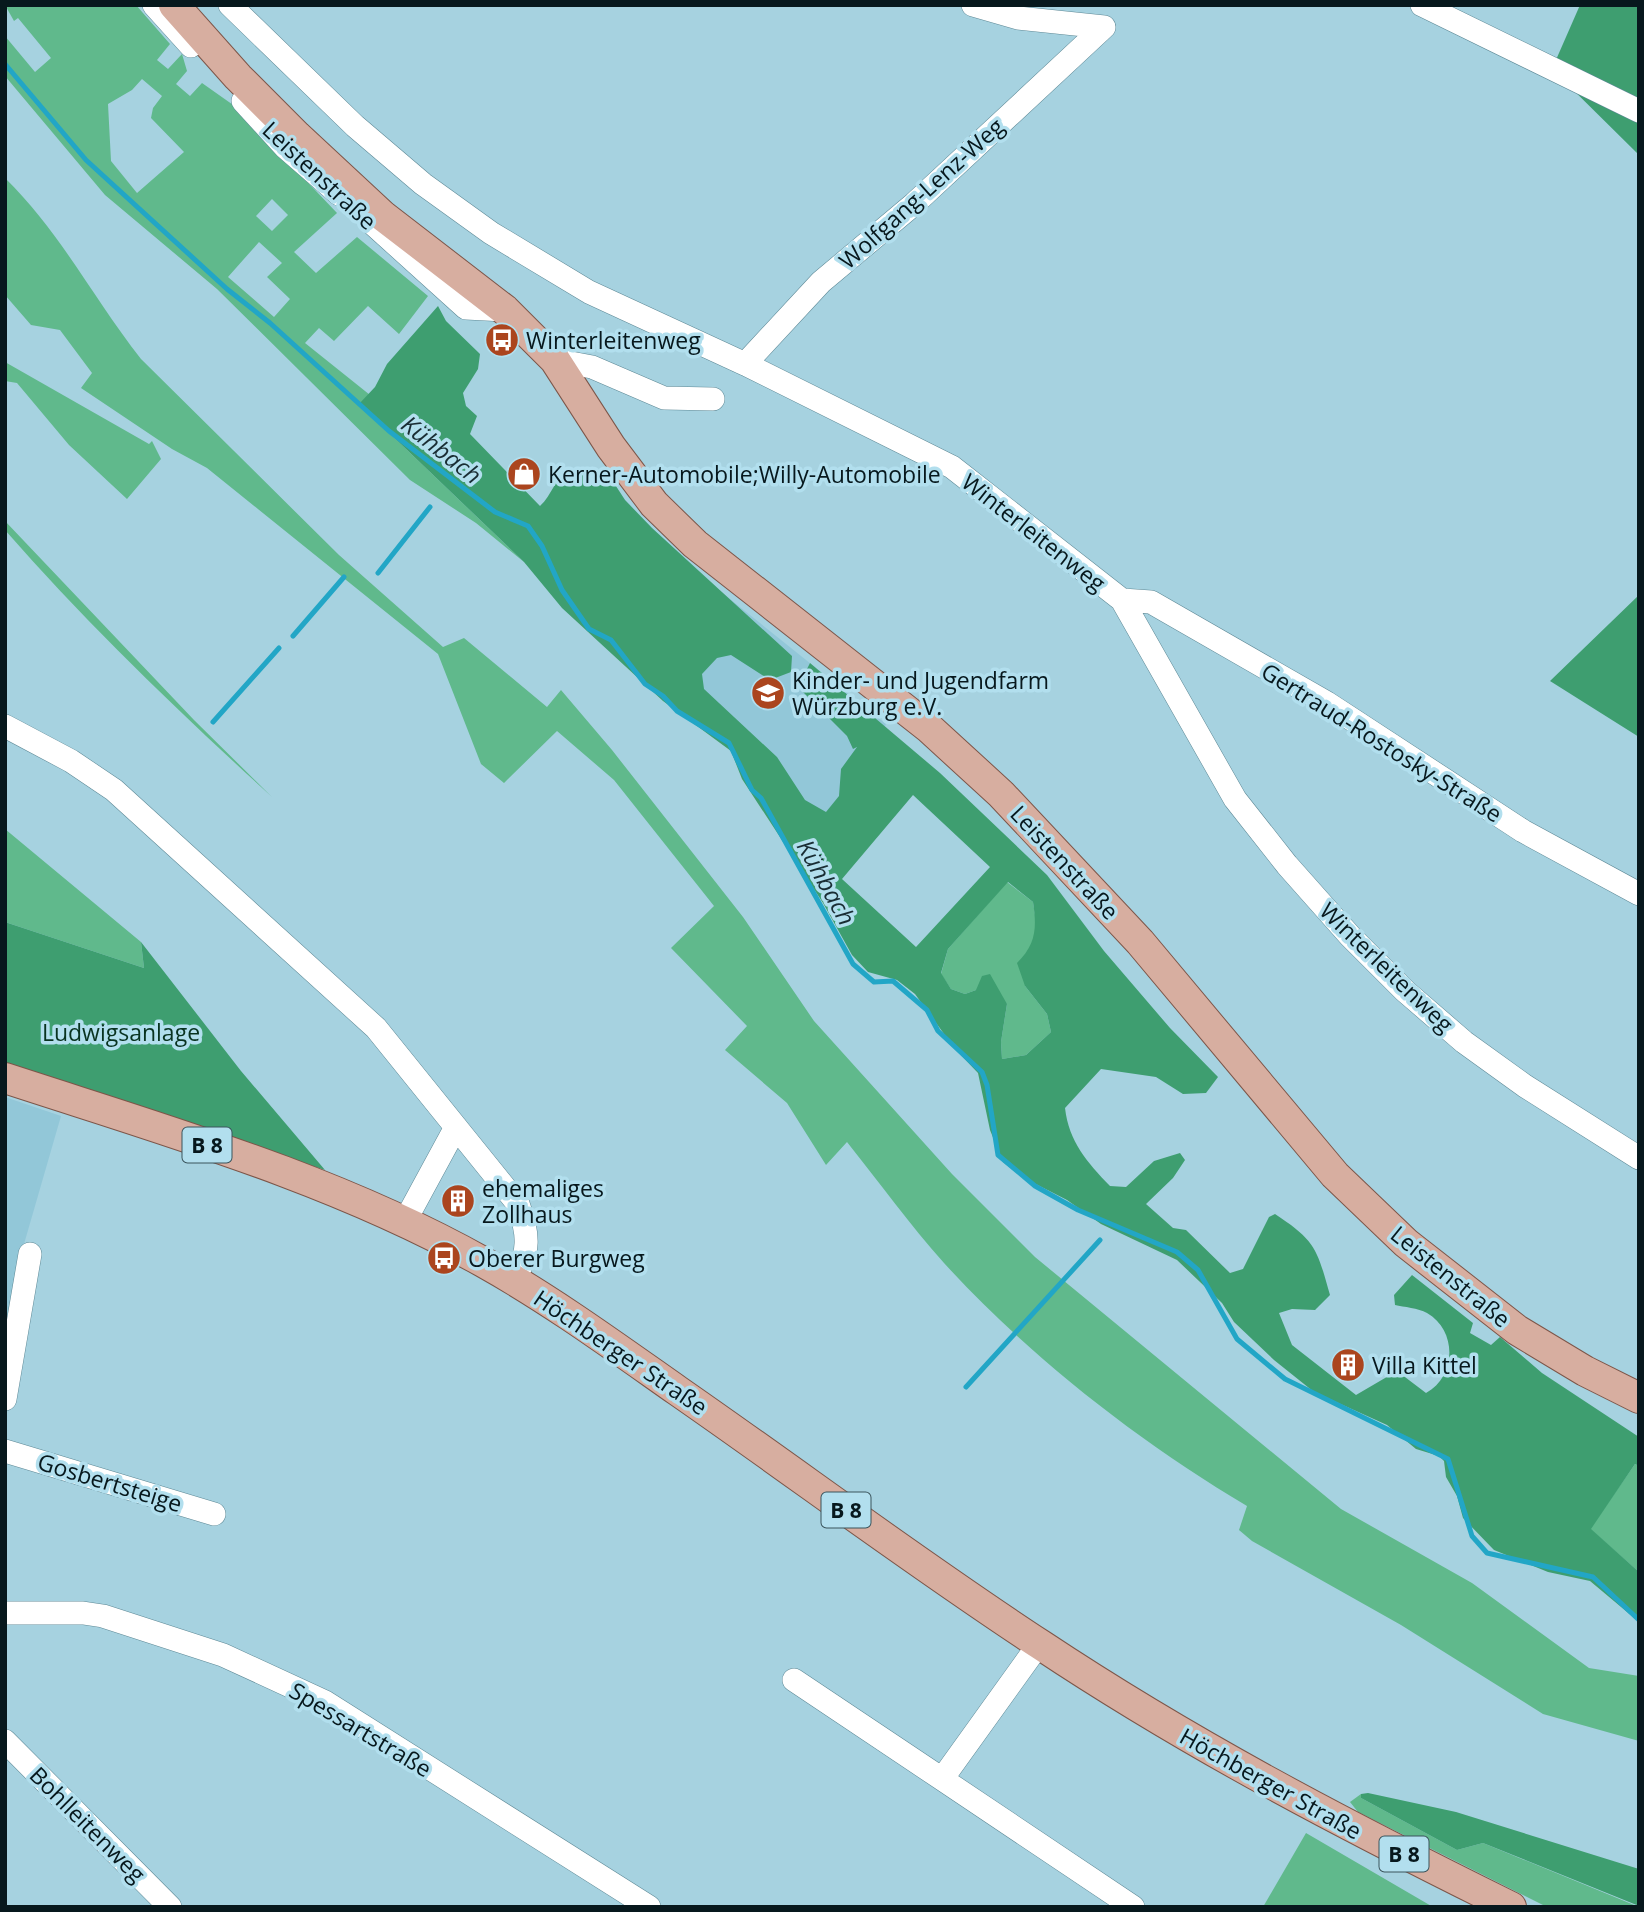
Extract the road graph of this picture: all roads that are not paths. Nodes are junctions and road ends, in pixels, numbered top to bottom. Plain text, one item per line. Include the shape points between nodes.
1 (154, 5) edge
2 (174, 5) edge
3 (230, 5) edge
4 (973, 5) edge
5 (1422, 5) edge
6 (1639, 111) edge
7 (505, 310) junction
8 (555, 360) junction
9 (745, 364) junction
10 (713, 399) dead end
11 (1122, 600) junction
12 (5, 726) edge
13 (1639, 894) edge
14 (5, 1078) edge
15 (456, 1127) junction
16 (1639, 1158) edge
17 (405, 1221) junction
18 (30, 1254) dead end
19 (514, 1280) junction
20 (1639, 1398) edge
21 (5, 1399) edge
22 (5, 1451) edge
23 (214, 1514) dead end
24 (5, 1613) edge
25 (1039, 1644) junction
26 (794, 1680) dead end
27 (5, 1741) edge
28 (942, 1779) junction
29 (170, 1907) edge
30 (649, 1907) edge
31 (1133, 1907) edge
32 (1511, 1907) edge

1 - 7 street, Leistenstraße via 285,147 466,308
2 - 7 main road, Leistenstraße via 238,77 383,216
3 - 9 street, Winterleitenweg via 364,135 491,233 589,292
4 - 9 street, Wolfgang-Lenz-Weg via 1018,18 1104,27 914,204 821,282
5 - 6 street
7 - 8 main road, Leistenstraße
8 - 10 street via 592,367 664,398
8 - 20 main road, Leistenstraße via 654,504 695,544 929,727 1001,794 1140,942 1335,1175 1406,1243 1507,1322 1585,1371
9 - 11 street, Winterleitenweg via 952,467
11 - 13 street, Gertraud-Rostosky-Straße via 1151,602 1175,615 1327,703 1523,831
11 - 16 street, Winterleitenweg via 1236,799 1350,936 1464,1042
12 - 15 street via 114,790 376,1028
14 - 17 main road, Höchberger Straße / B 8 via 286,1172
15 - 17 street
15 - 19 street via 518,1205 528,1245
17 - 19 main road, Höchberger Straße / B 8
18 - 21 street
19 - 25 main road, Höchberger Straße / B 8
22 - 23 street, Gosbertsteige
24 - 30 street, Spessartstraße via 103,1616 223,1655 325,1702
25 - 28 street
25 - 32 main road, Höchberger Straße / B 8 via 1298,1800
26 - 28 street
27 - 29 street, Bohlleitenweg
28 - 31 street

